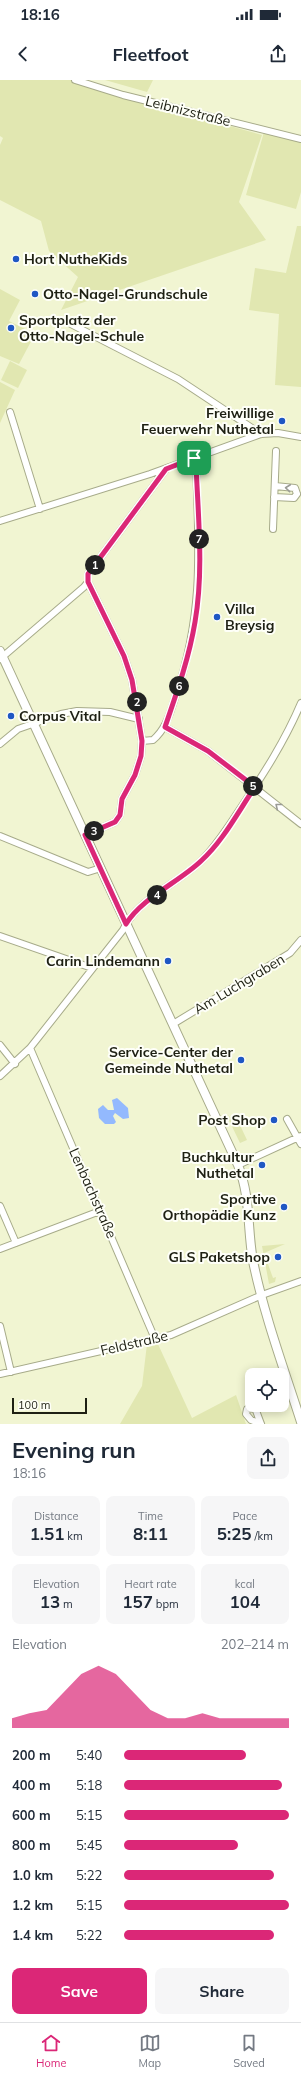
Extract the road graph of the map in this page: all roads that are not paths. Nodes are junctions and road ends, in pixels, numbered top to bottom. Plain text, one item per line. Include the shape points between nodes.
1 (75, 80) edge
2 (301, 139) edge
3 (67, 322) dead end
4 (10, 412) dead end
5 (261, 434) junction
6 (301, 437) edge
7 (276, 451) dead end
8 (194, 458) junction
9 (166, 469) junction
10 (275, 486) junction
11 (299, 494) edge
12 (274, 497) junction
13 (40, 509) junction
14 (0, 521) edge
15 (273, 529) dead end
16 (88, 582) junction
17 (1, 656) edge
18 (301, 703) edge
19 (139, 718) junction
20 (34, 723) junction
21 (165, 727) junction
22 (142, 741) junction
23 (0, 744) edge
24 (255, 787) junction
25 (301, 824) edge
26 (85, 835) junction
27 (0, 836) edge
28 (101, 868) junction
29 (126, 924) junction
30 (0, 936) edge
31 (301, 940) edge
32 (92, 968) junction
33 (173, 1024) junction
34 (0, 1045) edge
35 (30, 1048) junction
36 (15, 1064) junction
37 (0, 1076) edge
38 (287, 1119) dead end
39 (300, 1139) edge
40 (238, 1165) junction
41 (0, 1206) edge
42 (100, 1211) junction
43 (16, 1243) junction
44 (0, 1249) edge
45 (301, 1281) edge
46 (262, 1295) junction
47 (0, 1326) edge
48 (155, 1339) junction
49 (11, 1372) junction
50 (0, 1374) edge
51 (301, 1422) edge

1 - 2 street, Leibnizstraße via 123,95
3 - 5 street via 178,378
4 - 13 street
5 - 6 street via 278,433
5 - 8 street
7 - 10 street
8 - 9 street
8 - 21 street via 199,561 195,621 182,678
9 - 13 street
9 - 16 street via 88,574
11 -> 10 street via 295,488
10 - 12 street
11 - 12 street via 294,498
12 - 15 street
13 - 14 street
16 - 17 street
16 - 19 street via 124,656 132,680
17 - 20 main road
18 - 24 street via 289,730
19 - 20 street via 95,710 60,714
19 - 22 street
20 - 23 street via 18,729
20 - 26 main road
21 - 22 street via 153,740
21 - 24 street via 208,751
22 - 26 street via 141,756 135,775 122,799 120,815 115,822
25 -> 24 street
24 - 29 street via 215,847 201,862 138,910
26 - 28 main road
27 - 28 street via 88,872
28 - 29 main road
29 - 32 street
29 - 33 main road
30 - 32 street
31 - 33 street, Am Luchgraben via 290,953
32 - 35 street
33 - 40 main road
34 - 36 street
35 - 36 street
35 - 42 street, Lenbachstraße
36 - 37 street
38 - 39 street
39 - 40 street
40 - 46 main road via 248,1196 253,1261
41 - 43 street
42 - 43 street
42 - 48 street, Lenbachstraße
43 - 44 street
45 - 46 street, Feldstraße
46 - 48 street, Feldstraße via 180,1332
46 - 51 main road
47 - 49 street
48 - 49 street, Feldstraße
49 - 50 street, Feldstraße

